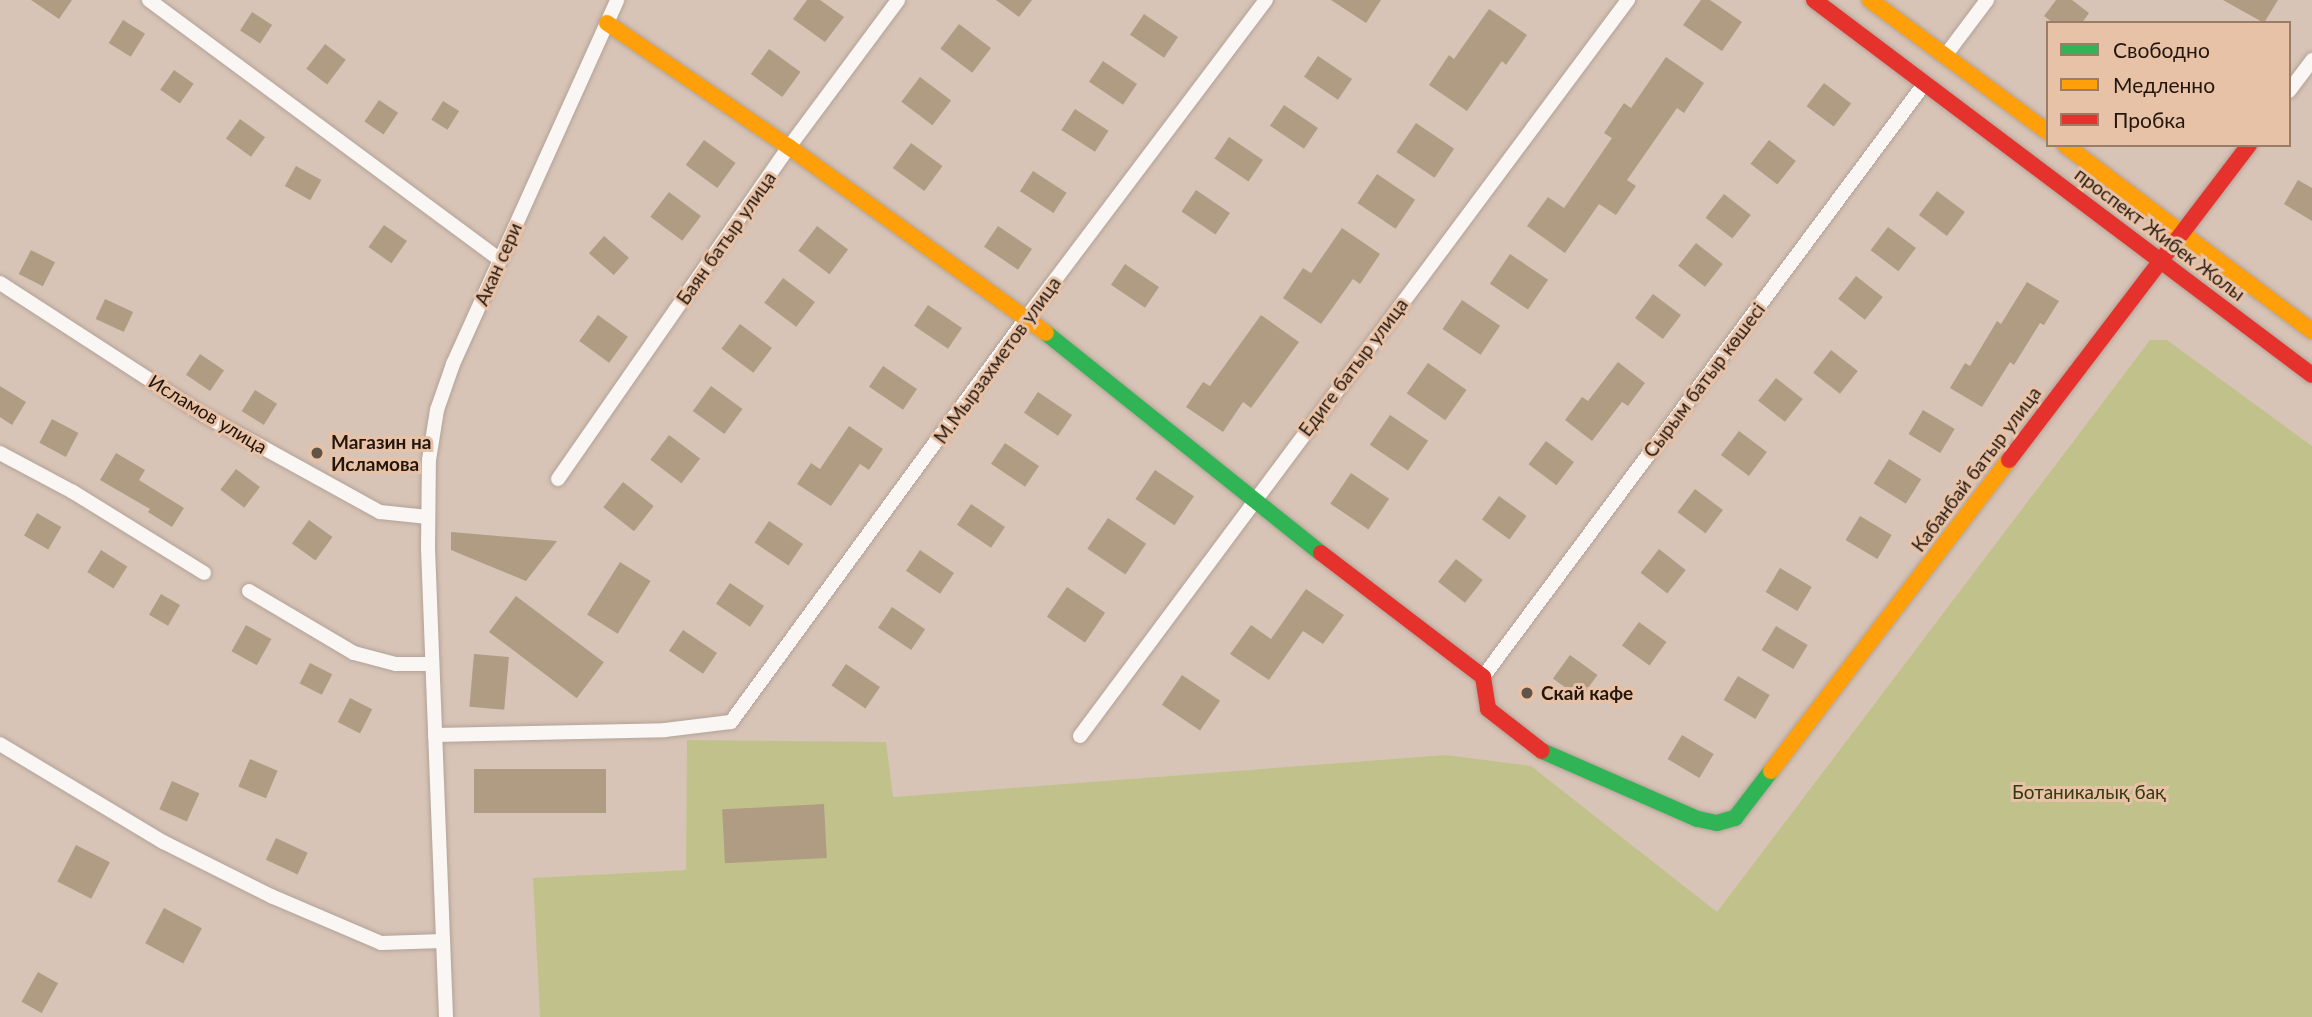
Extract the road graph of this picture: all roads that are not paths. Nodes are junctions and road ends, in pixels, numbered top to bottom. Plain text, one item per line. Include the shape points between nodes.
1 (149, 0) edge
2 (617, 0) edge
3 (898, 0) edge
4 (1266, 0) edge
5 (1628, 0) edge
6 (1814, 0) edge
7 (1870, 0) edge
8 (1987, 0) edge
9 (607, 23) junction
10 (1945, 56) junction
11 (2312, 60) edge
12 (1925, 83) junction
13 (2291, 88) edge
14 (2046, 131) edge
15 (789, 147) junction
16 (2068, 147) edge
17 (2248, 147) edge
18 (2184, 234) junction
19 (500, 260) junction
20 (2162, 262) junction
21 (0, 283) edge
22 (1027, 317) junction
23 (2312, 331) edge
24 (2312, 375) edge
25 (0, 453) edge
26 (558, 480) dead end
27 (1253, 501) junction
28 (428, 517) junction
29 (204, 573) dead end
30 (249, 591) dead end
31 (432, 664) junction
32 (1483, 677) junction
33 (435, 735) junction
34 (1080, 736) dead end
35 (0, 744) edge
36 (443, 941) junction
37 (446, 1017) edge

1 - 19 street
2 - 9 street, Акан сери
3 - 15 street, Баян батыр улица
4 - 22 street, М.Мырзахметов улица
5 - 27 street, Едиге батыр улица
6 - 12 street, проспект Жибек Жолы
7 - 10 street
8 - 10 street
9 - 15 street
9 - 19 street, Акан сери
10 - 14 street
11 - 13 street
12 - 20 street, проспект Жибек Жолы
12 - 32 street, Сырым батыр көшесі
15 - 22 street
15 - 26 street, Баян батыр улица
16 - 18 street, проспект Жибек Жолы
17 - 18 street, Кабанбай батыр улица
18 - 20 street, Кабанбай батыр улица
18 - 23 street, проспект Жибек Жолы
19 - 28 street, Акан сери via 436,410
20 - 24 street, проспект Жибек Жолы
20 - 32 street, Кабанбай батыр улица via 1735,818 1717,823 1698,819 1536,748 1488,709
21 - 28 street, Исламов улица via 204,415 380,512
22 - 27 street
22 - 33 street, М.Мырзахметов улица via 731,722 665,730
25 - 29 street via 74,492
27 - 32 street
27 - 34 street, Едиге батыр улица
28 - 31 street, Акан сери
30 - 31 street via 354,653 396,664
31 - 33 street, Акан сери
33 - 36 street, Акан сери
35 - 36 street via 163,842 271,896 382,943
36 - 37 street, Акан сери

